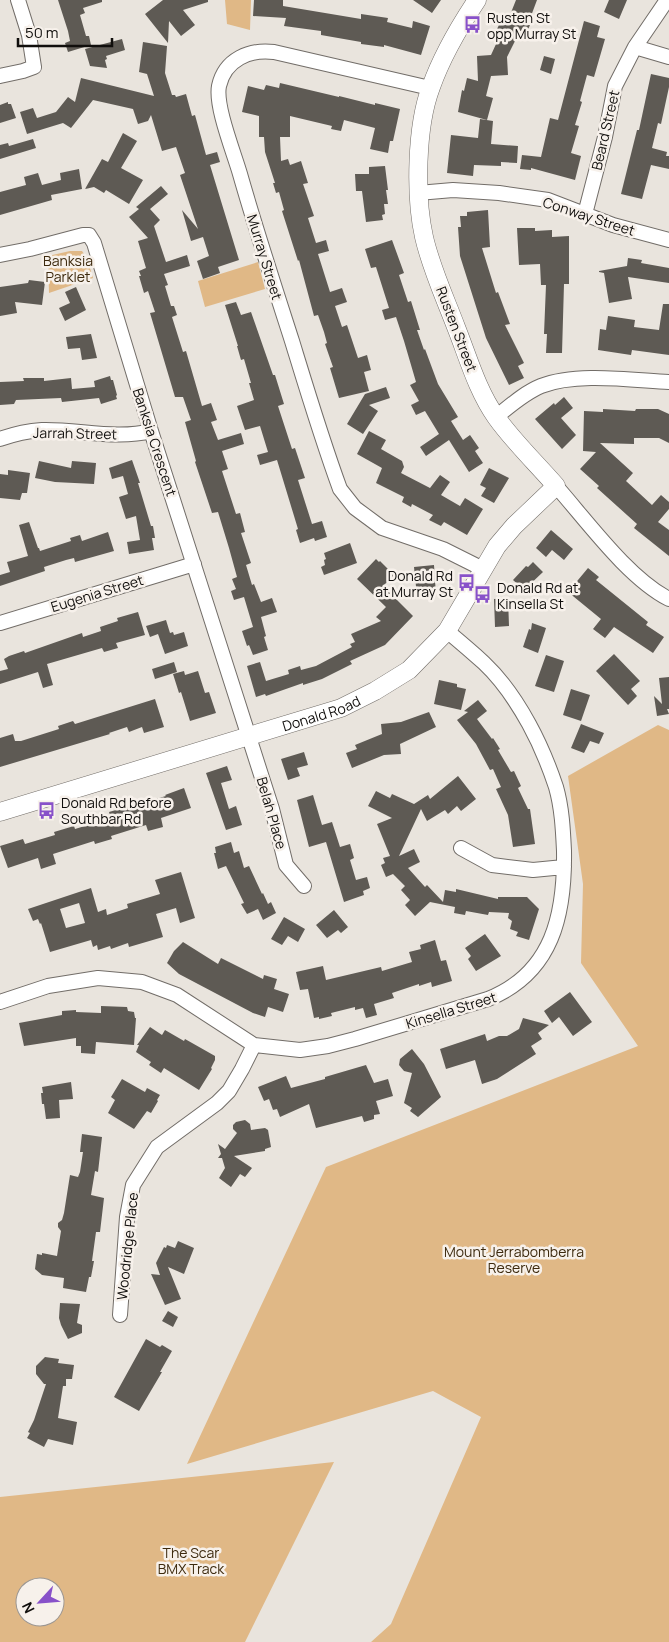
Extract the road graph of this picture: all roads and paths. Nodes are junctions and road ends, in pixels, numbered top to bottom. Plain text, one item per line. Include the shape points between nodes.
1 (18, 0) edge
2 (476, 0) edge
3 (667, 0) edge
4 (635, 47) junction
5 (669, 57) edge
6 (0, 76) edge
7 (430, 88) junction
8 (418, 193) junction
9 (585, 214) junction
10 (669, 240) edge
11 (0, 255) edge
12 (669, 382) edge
13 (496, 416) junction
14 (151, 431) junction
15 (0, 438) edge
16 (556, 486) junction
17 (194, 564) junction
18 (483, 568) junction
19 (669, 599) edge
20 (0, 623) edge
21 (447, 630) junction
22 (248, 736) junction
23 (0, 812) edge
24 (461, 848) dead end
25 (564, 867) junction
26 (304, 886) dead end
27 (0, 1002) edge
28 (254, 1045) junction
29 (120, 1315) dead end

1 - 6 street via 34,67
2 - 7 street, Rusten Street via 456,32
3 - 4 street, Beard Street
4 - 5 street
4 - 9 street, Beard Street via 614,86
7 - 8 street, Rusten Street via 421,128
7 - 18 street, Murray Street via 259,51 243,55 231,65 218,93 250,210 340,489 355,508 382,528 443,549
8 - 9 street, Conway Street via 453,190 499,193 548,200
8 - 13 street, Rusten Street via 424,237 440,287 471,369
9 - 10 street, Conway Street
11 - 14 street, Banksia Crescent via 89,235
12 - 13 street via 568,379 541,386
13 - 16 street, Rusten Street
14 - 15 street, Jarrah Street via 131,434 42,430
14 - 17 street, Banksia Crescent
16 - 18 street, Donald Road via 514,526
16 - 19 street, Rusten Street via 620,559
17 - 20 street, Eugenia Street
17 - 22 street, Banksia Crescent
18 - 21 street, Donald Road
21 - 22 street, Donald Road via 409,670 375,691 342,708
21 - 25 street, Kinsella Street via 486,664 516,702 541,747 557,789 563,825
22 - 23 street, Donald Road
22 - 26 street, Belah Place via 286,865
24 - 25 street via 492,865 533,870
25 - 28 street, Kinsella Street via 557,925 545,953 530,973 505,992 328,1046 300,1050
27 - 28 street, Kinsella Street via 48,986 98,978 142,982 177,995
28 - 29 street, Woodridge Place via 228,1091 217,1103 157,1147 134,1185 127,1217

